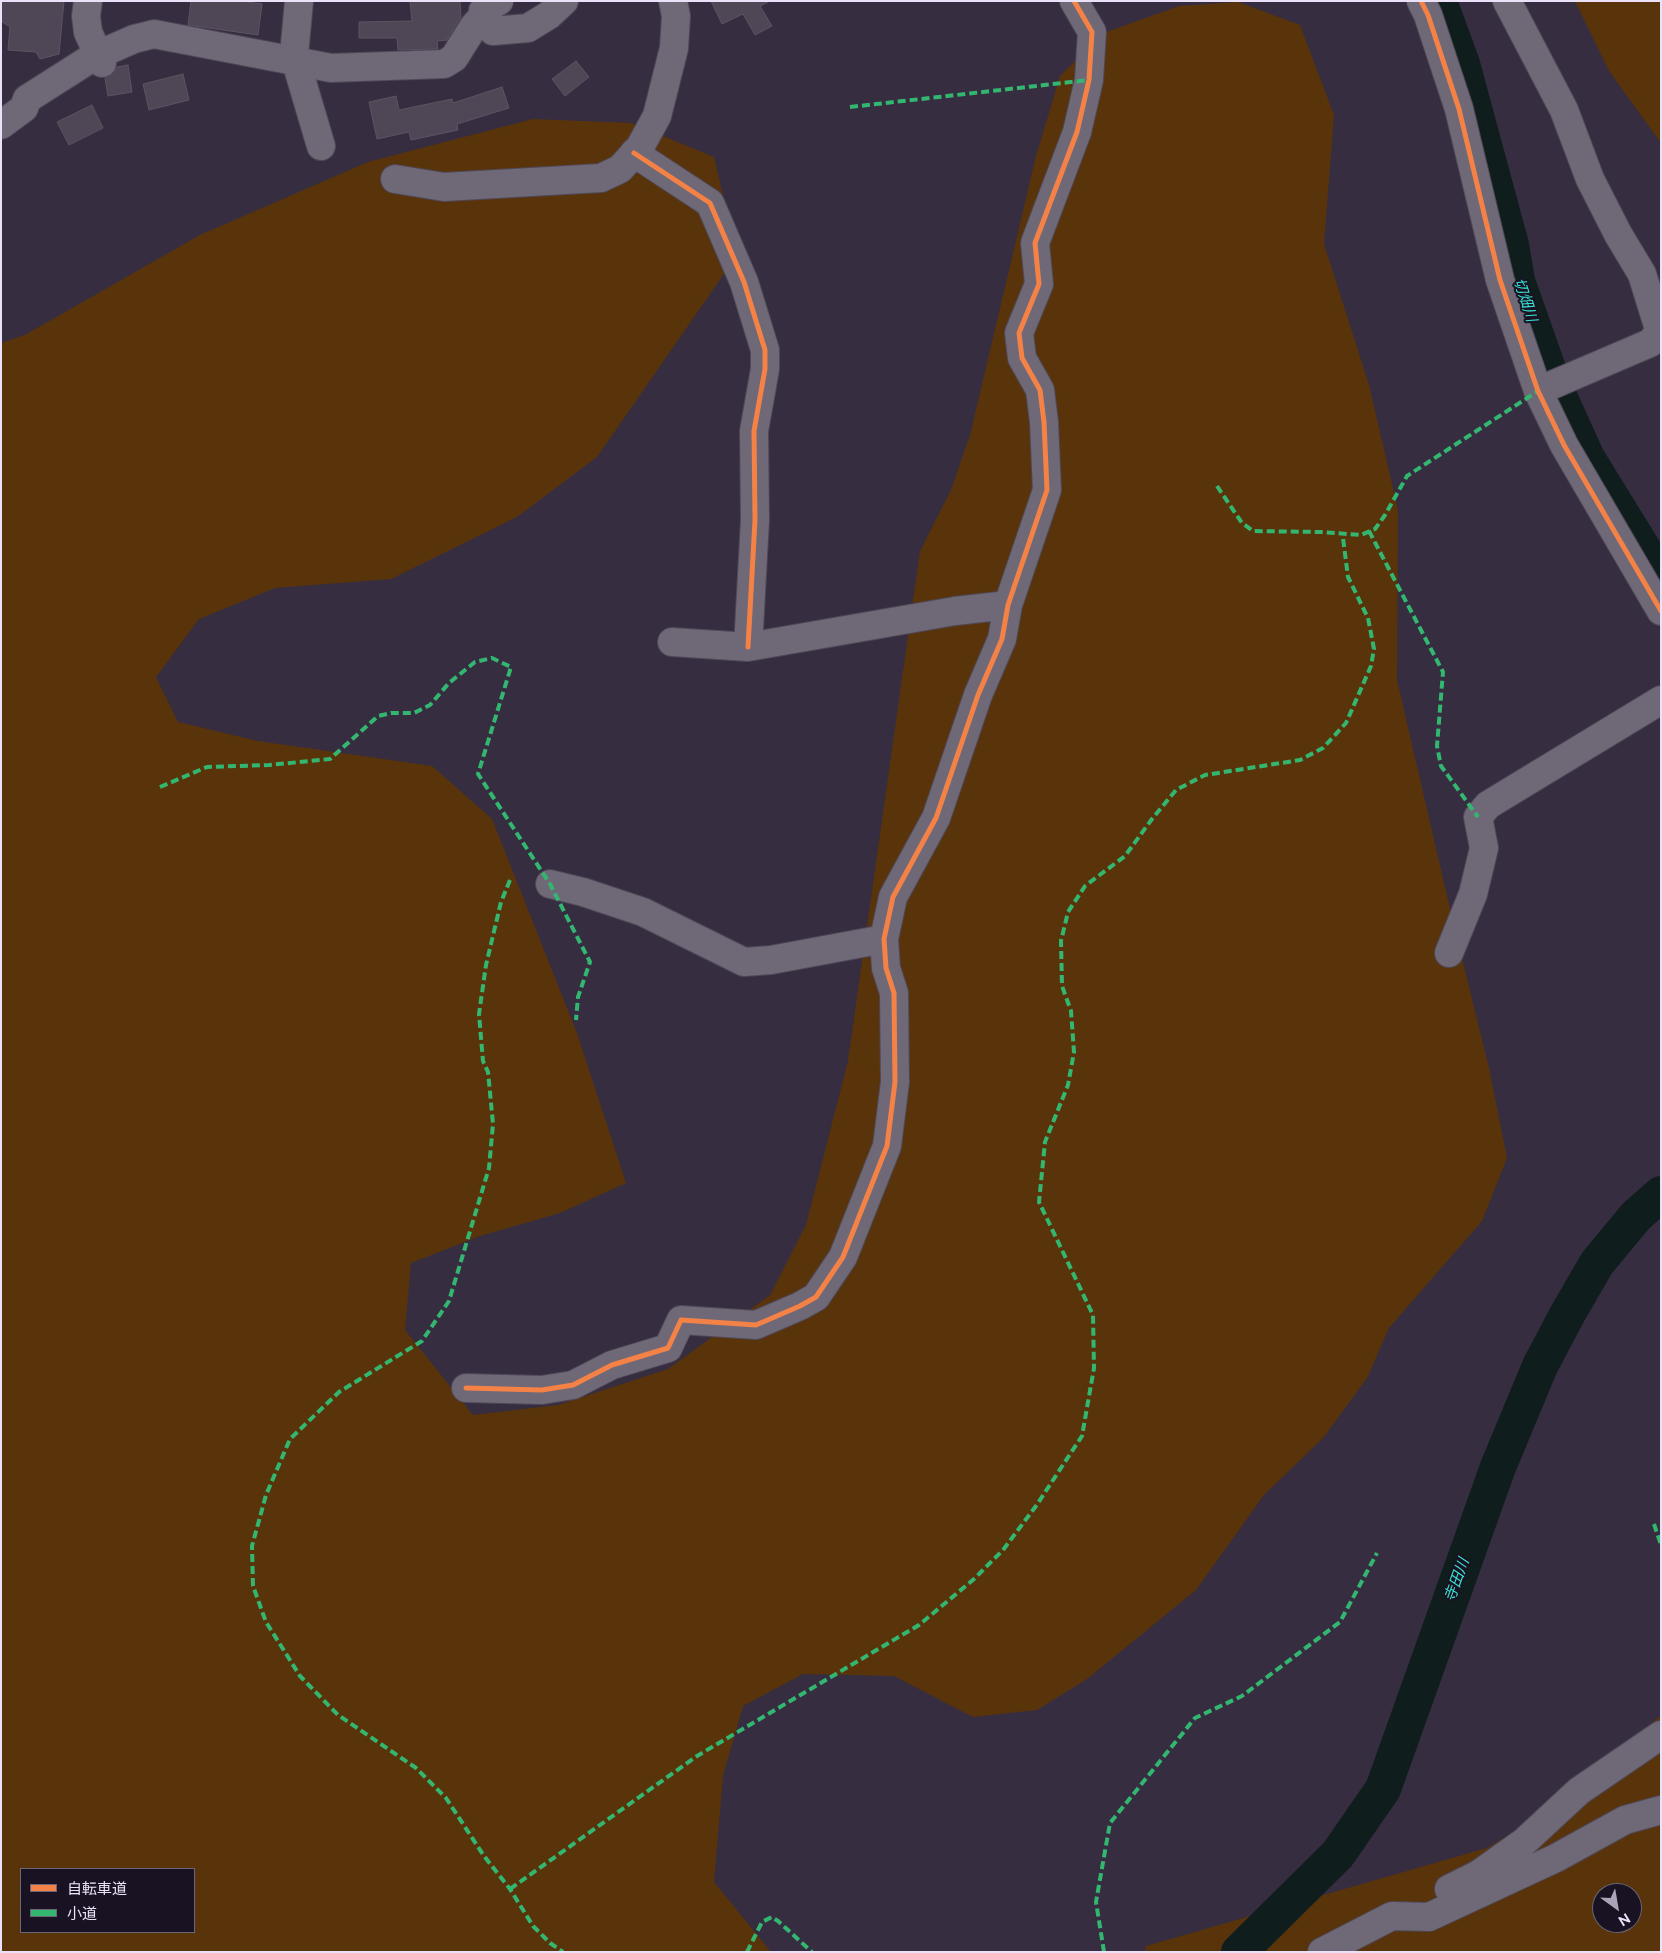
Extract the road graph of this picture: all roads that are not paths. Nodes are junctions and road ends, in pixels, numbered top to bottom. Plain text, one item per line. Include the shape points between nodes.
1 (88, 1) edge
2 (299, 1) edge
3 (564, 1) edge
4 (673, 1) edge
5 (1075, 1) edge
6 (1421, 1) edge
7 (1507, 1) edge
8 (491, 8) edge
9 (100, 59) junction
10 (296, 62) junction
11 (1, 125) edge
12 (321, 146) dead end
13 (634, 153) junction
14 (395, 179) dead end
15 (1660, 332) edge
16 (1538, 391) junction
17 (1008, 605) junction
18 (1661, 611) edge
19 (672, 642) dead end
20 (748, 647) junction
21 (1661, 700) edge
22 (550, 884) dead end
23 (884, 940) junction
24 (1449, 953) dead end
25 (466, 1388) dead end
26 (1661, 1735) edge
27 (1661, 1810) edge
28 (1392, 1916) junction
29 (1322, 1952) edge

1 - 9 street via 88,32
2 - 10 street
3 - 8 street via 549,16 528,28 492,31 484,23
4 - 13 street via 675,40 669,72 657,116
5 - 17 street via 1092,32 1089,80 1077,132 1035,243 1039,284 1019,333 1022,358 1040,390 1047,490
6 - 16 street via 1459,109 1500,280
7 - 15 street via 1564,110 1590,179 1642,274
8 - 10 street via 474,26 454,58 444,64 331,68
9 - 10 street via 134,39 154,34
9 - 11 street via 27,99 24,108
10 - 12 street
13 - 14 street via 620,169 601,178 444,187
13 - 20 street via 710,203 744,282 765,350 765,369 754,431 755,520
15 - 16 street via 1650,343
16 - 18 street via 1564,445
17 - 20 street via 955,611
17 - 23 street via 1002,639 978,695 936,818 893,897
19 - 20 street
21 - 24 street via 1488,805 1478,817 1484,848 1473,894
22 - 23 street via 644,912 744,962
23 - 25 street via 886,968 894,993 895,1082 887,1146 843,1257 816,1296 756,1325 681,1320 668,1348 612,1365 573,1385 542,1390
26 - 28 street via 1579,1790 1524,1842 1478,1874
27 - 28 street via 1625,1820 1556,1858 1429,1917
28 - 29 street

